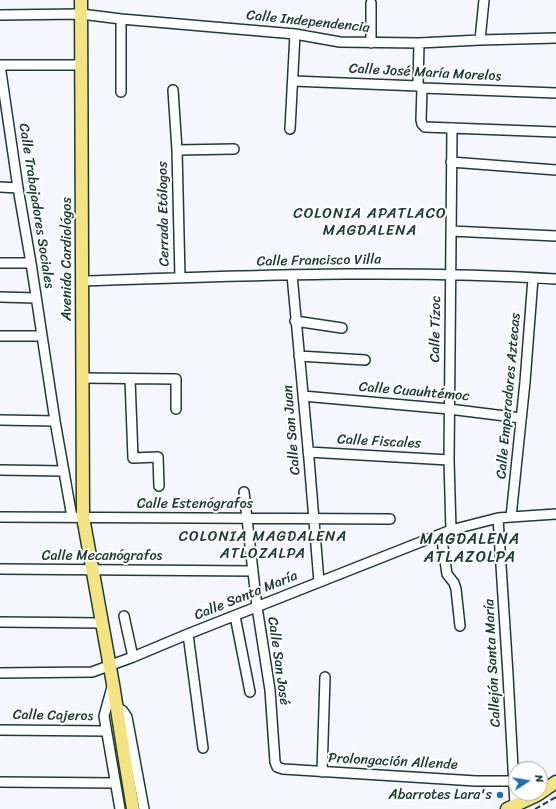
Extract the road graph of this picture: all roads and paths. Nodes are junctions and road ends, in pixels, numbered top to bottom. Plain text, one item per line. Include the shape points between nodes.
1 (81, 0) edge
2 (484, 0) edge
3 (371, 3) dead end
4 (81, 14) junction
5 (0, 15) edge
6 (121, 19) junction
7 (295, 34) junction
8 (556, 38) edge
9 (480, 40) junction
10 (371, 43) junction
11 (419, 43) junction
12 (0, 65) edge
13 (81, 65) junction
14 (293, 81) junction
15 (420, 87) junction
16 (173, 90) dead end
17 (121, 92) dead end
18 (556, 93) edge
19 (452, 128) junction
20 (290, 129) dead end
21 (556, 132) edge
22 (234, 149) dead end
23 (177, 150) junction
24 (452, 162) junction
25 (556, 170) edge
26 (0, 188) edge
27 (18, 188) junction
28 (451, 231) junction
29 (556, 236) edge
30 (0, 263) edge
31 (31, 263) junction
32 (450, 274) junction
33 (292, 275) junction
34 (180, 278) junction
35 (533, 278) junction
36 (556, 279) edge
37 (82, 281) junction
38 (0, 297) edge
39 (36, 298) junction
40 (296, 321) junction
41 (342, 328) dead end
42 (0, 336) edge
43 (42, 336) junction
44 (299, 356) junction
45 (364, 360) dead end
46 (83, 378) junction
47 (130, 379) junction
48 (303, 396) junction
49 (176, 409) dead end
50 (449, 409) junction
51 (521, 418) junction
52 (0, 420) edge
53 (55, 420) junction
54 (308, 452) junction
55 (449, 460) junction
56 (0, 470) edge
57 (64, 471) junction
58 (159, 486) dead end
59 (244, 492) dead end
60 (556, 514) edge
61 (0, 517) edge
62 (78, 517) junction
63 (512, 517) junction
64 (247, 518) junction
65 (498, 518) junction
66 (313, 519) junction
67 (390, 519) dead end
68 (451, 530) junction
69 (441, 534) junction
70 (0, 569) edge
71 (93, 570) junction
72 (253, 571) junction
73 (319, 582) junction
74 (257, 607) junction
75 (124, 616) dead end
76 (234, 616) junction
77 (0, 622) edge
78 (102, 623) junction
79 (460, 626) dead end
80 (188, 634) junction
81 (133, 657) junction
82 (110, 666) junction
83 (0, 673) edge
84 (325, 677) dead end
85 (113, 684) junction
86 (250, 692) dead end
87 (116, 707) junction
88 (0, 730) edge
89 (106, 731) junction
90 (204, 748) dead end
91 (513, 761) edge
92 (275, 762) joint
93 (322, 772) junction
94 (508, 781) edge
95 (0, 782) edge
96 (115, 783) junction
97 (524, 801) edge
98 (511, 807) edge
99 (120, 809) edge
100 (133, 809) edge
101 (144, 809) edge

1 - 4 main road, Avenida Cardiológos
2 - 9 street
3 - 10 street
4 - 5 street, Calle Independencia
4 - 6 street, Calle Independencia
4 - 13 main road, Avenida Cardiológos
6 - 7 street, Calle Independencia
6 - 17 street
7 - 10 street, Calle Independencia via 340,42
7 - 14 street
8 - 9 street, Calle Independencia
9 - 11 street, Calle Independencia
10 - 11 street, Calle Independencia
11 - 15 street
12 - 13 street
12 - 27 street, Calle Trabajadores Sociales
13 - 37 main road, Avenida Cardiológos
14 - 15 street, Calle José María Morelos
14 - 20 street
15 - 18 street, Calle José María Morelos
15 - 19 street via 422,124 425,127
16 - 23 street, Cerrada Etólogos
19 - 21 street
19 - 24 street, Calle Tízoc
22 - 23 street, Cerrada Etólogos
23 - 34 street, Cerrada Etólogos
24 - 25 street
24 - 28 street, Calle Tízoc
26 - 27 street
27 - 31 street, Calle Trabajadores Sociales
28 - 29 street
28 - 32 street, Calle Tízoc
30 - 31 street
31 - 39 street, Calle Trabajadores Sociales
32 - 33 street, Calle Francisco Villa
32 - 35 street, Calle Francisco Villa
32 - 50 street, Calle Tízoc
33 - 34 street, Calle Francisco Villa
33 - 40 street, Calle San Juan
34 - 37 street, Calle Francisco Villa
35 - 36 street, Calle Francisco Villa
35 - 51 street, Calle Emperadores Aztecas
37 - 46 main road, Avenida Cardiológos
38 - 39 street
39 - 43 street, Calle Trabajadores Sociales
40 - 41 street
40 - 44 street, Calle San Juan
42 - 43 street
43 - 53 street, Calle Trabajadores Sociales
44 - 45 street
44 - 48 street, Calle San Juan
46 - 47 street
46 - 62 main road, Avenida Cardiológos
47 - 49 street via 176,379
47 - 58 street via 133,458 158,457
48 - 50 street, Calle Cuauhtémoc
48 - 54 street, Calle San Juan
50 - 51 street, Calle Cuauhtémoc
50 - 55 street, Calle Tízoc
51 - 63 street, Calle Emperadores Aztecas
52 - 53 street
53 - 57 street, Calle Trabajadores Sociales
54 - 55 street, Calle Fiscales
54 - 66 street, Calle San Juan
55 - 68 street, Calle Tízoc
56 - 57 street
57 - 62 street, Calle Trabajadores Sociales
59 - 64 street, Calle San José
60 - 63 street, Calle Santa María
61 - 62 street, Calle Estenógrafos
62 - 64 street, Calle Estenógrafos
62 - 71 main road, Avenida Cardiológos
63 - 65 street, Calle Santa María
64 - 66 street, Calle Estenógrafos
64 - 72 street, Calle San José
65 - 68 street, Calle Santa María
65 - 91 street, Callejón Santa María
66 - 67 street, Calle Estenógrafos
66 - 73 street, Calle San Juan
68 - 69 street, Calle Santa María
69 - 73 street, Calle Santa María
69 - 79 street via 447,574 456,589
70 - 71 street, Calle Mecanógrafos
71 - 72 street, Calle Mecanógrafos
71 - 78 main road, Avenida Cardiológos
72 - 74 street, Calle San José
73 - 74 street, Calle Santa María
74 - 76 street, Calle Santa María
74 - 92 street, Calle San José via 270,690
75 - 81 street
76 - 80 street, Calle Santa María
76 - 86 street
77 - 78 street
78 - 82 main road, Avenida Cardiológos
80 - 81 street, Calle Santa María
80 - 90 street
81 - 82 street, Calle Santa María
82 - 83 street, Calle Santa María via 92,672
82 - 85 main road, Avenida Cardiológos
84 - 93 street
85 - 87 main road, Avenida Cardiológos
85 - 89 street via 104,716
87 - 100 main road, Avenida Cardiológos
87 - 101 street via 127,717
88 - 89 street, Calle Cajeros
89 - 96 street
92 - 93 street, Prolongación Allende via 277,767 283,769
93 - 94 street, Prolongación Allende
95 - 96 street
96 - 99 street
97 - 98 main road

